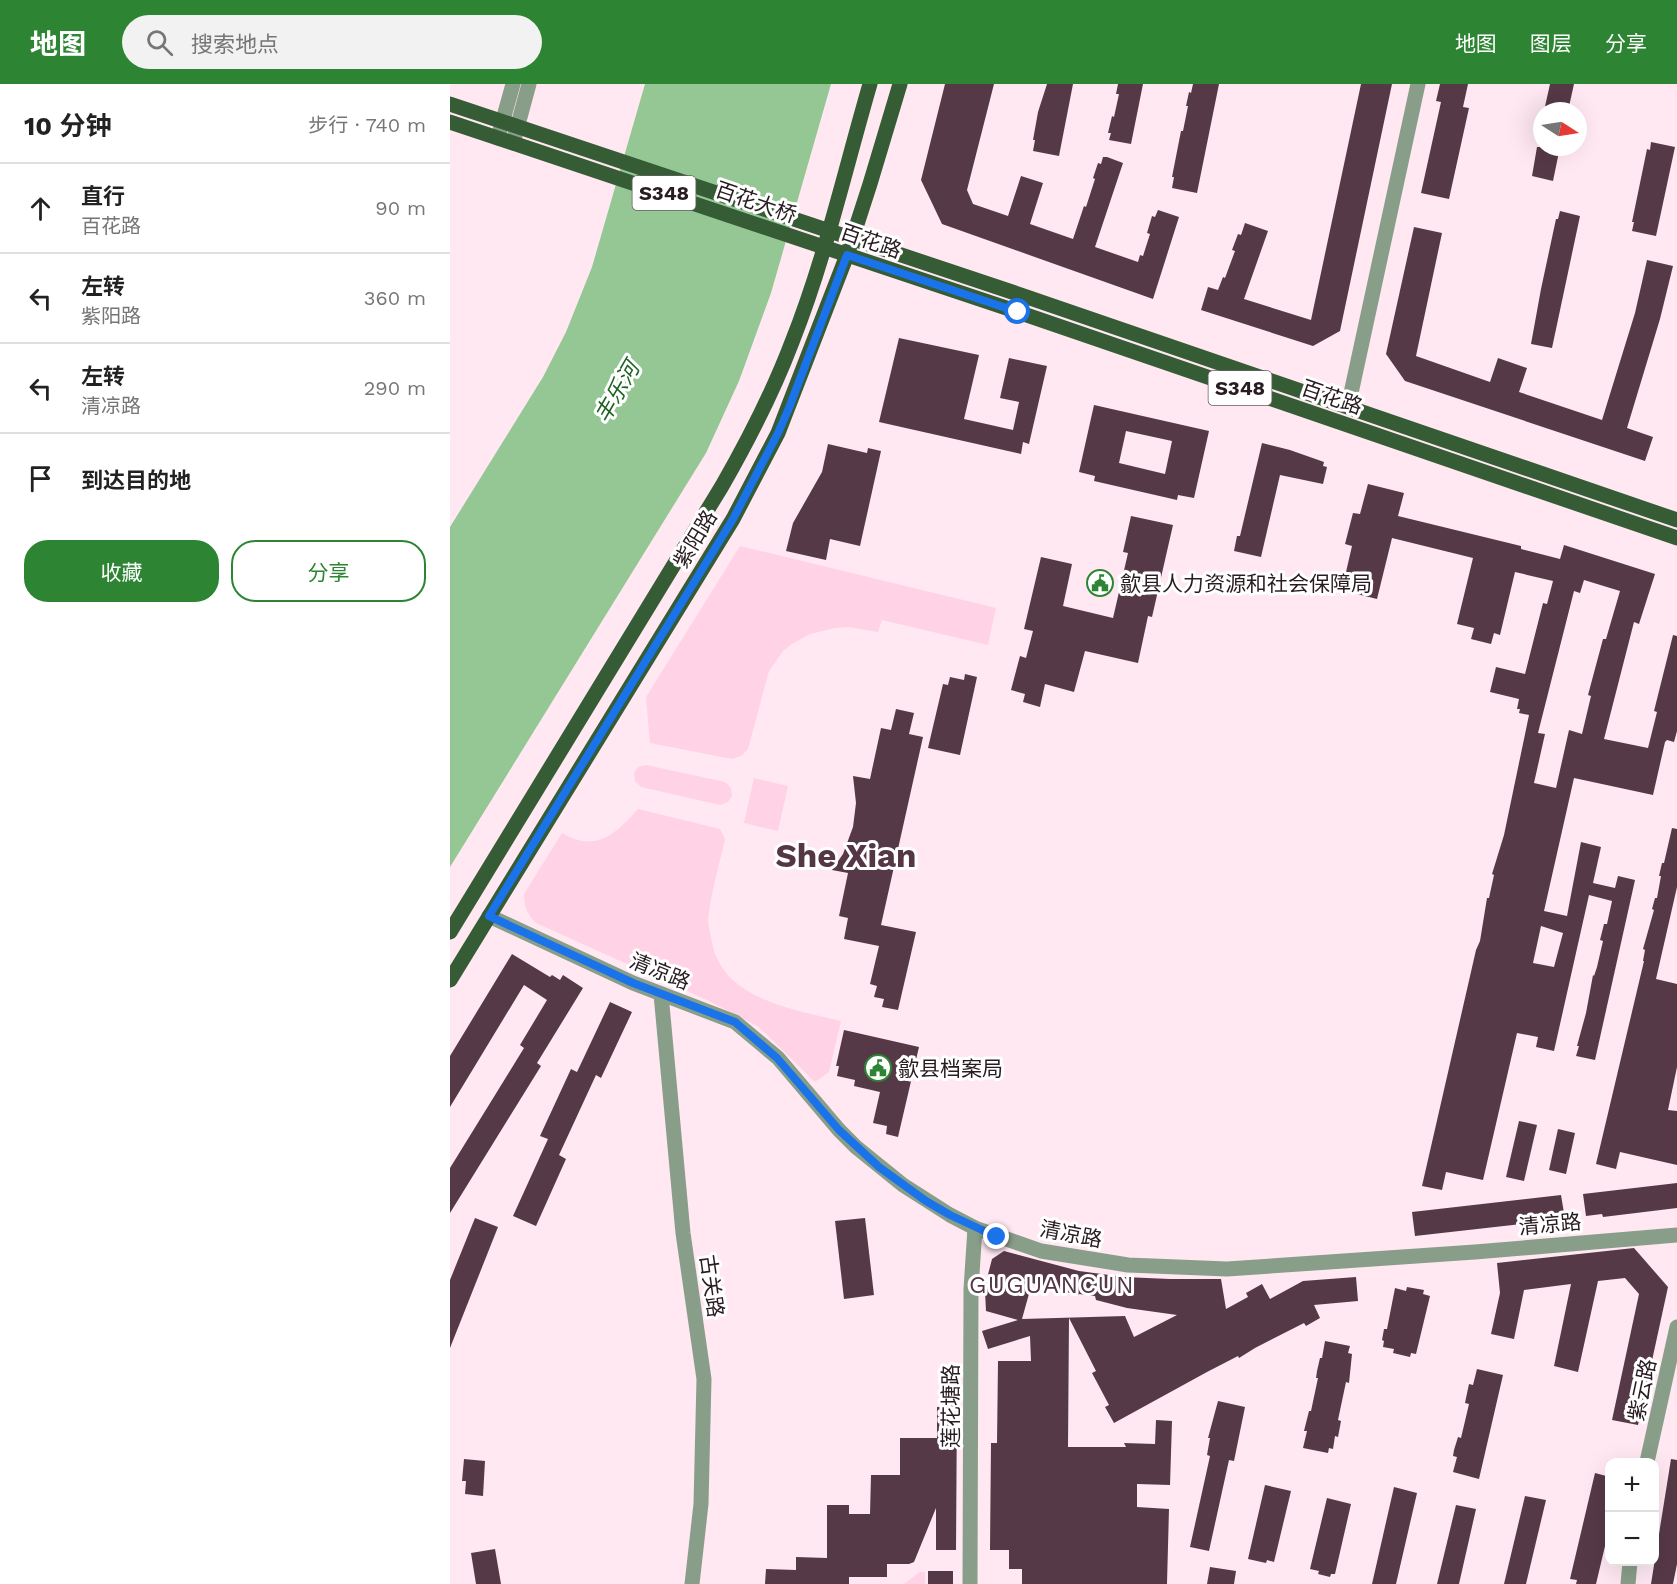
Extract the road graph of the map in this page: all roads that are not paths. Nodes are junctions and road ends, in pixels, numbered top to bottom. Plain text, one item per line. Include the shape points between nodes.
1 (513, 84) edge
2 (529, 84) edge
3 (870, 84) edge
4 (900, 84) edge
5 (1418, 84) edge
6 (450, 104) edge
7 (450, 122) edge
8 (516, 126) junction
9 (512, 142) junction
10 (806, 223) joint
11 (828, 231) junction
12 (802, 239) joint
13 (852, 239) junction
14 (823, 247) junction
15 (847, 255) junction
16 (1348, 407) junction
17 (1677, 520) edge
18 (1677, 538) edge
19 (489, 916) junction
20 (450, 932) edge
21 (450, 980) edge
22 (661, 994) junction
23 (975, 1228) junction
24 (1677, 1235) edge
25 (1677, 1327) edge
26 (1648, 1458) edge
27 (1630, 1566) edge
28 (692, 1584) edge
29 (970, 1584) edge
30 (1628, 1584) edge

1 - 8 street
2 - 8 street
3 - 11 main road, 紫阳路
4 - 13 main road, 紫阳路
5 - 16 street
6 - 8 main road, S348
7 - 9 main road, S348
8 - 9 street
8 - 10 main road, 百花大桥 / S348
9 - 12 main road, 百花大桥 / S348
10 - 11 main road, 百花路 / S348
11 - 13 main road, 百花路 / S348
11 - 14 main road, 紫阳路
12 - 14 main road, 百花路 / S348
13 - 15 main road, 紫阳路
13 - 16 main road, 百花路 / S348
14 - 15 main road, 百花路 / S348
14 - 20 main road, 紫阳路 via 793,340 737,460
15 - 18 main road, 百花路 / S348
15 - 19 main road, 紫阳路 via 789,408 752,484
16 - 17 main road, 百花路 / S348
19 - 21 main road, 紫阳路
19 - 22 street, 清凉路 via 596,968
22 - 23 street, 清凉路 via 735,1022 777,1058 856,1148 926,1201
22 - 28 street, 古关路 via 683,1233 704,1379 701,1504
23 - 24 street, 清凉路 via 1018,1245 1063,1256 1194,1269
23 - 29 street, 莲花塘路 via 971,1289
25 - 26 street, 紫云路
27 - 30 street

